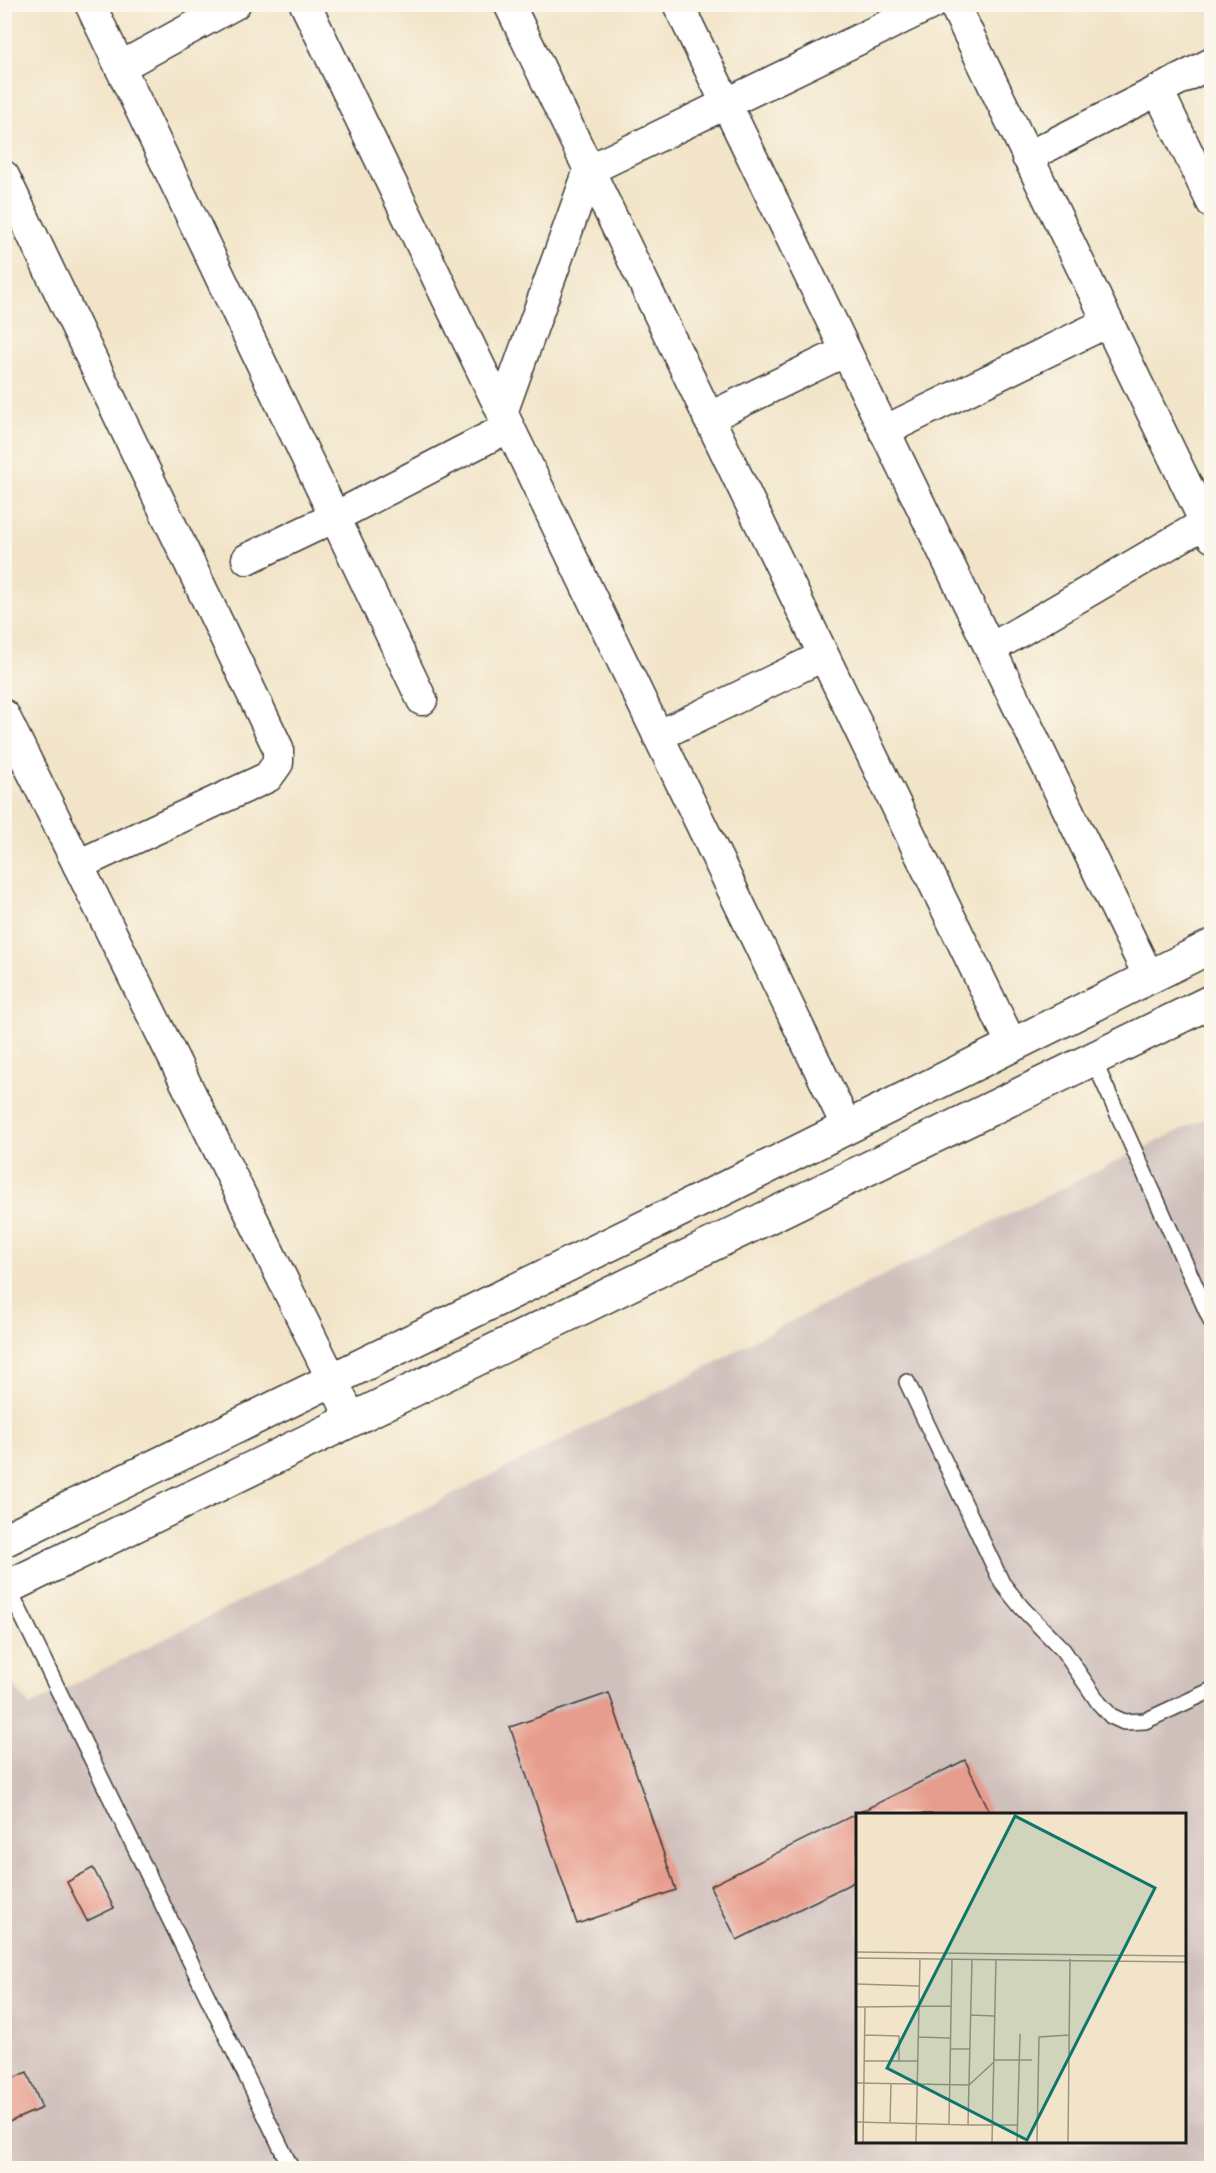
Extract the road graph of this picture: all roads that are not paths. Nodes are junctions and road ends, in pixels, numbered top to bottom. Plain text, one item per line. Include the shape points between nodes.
1 (90, 4) edge
2 (235, 4) edge
3 (305, 4) edge
4 (509, 4) edge
5 (678, 4) edge
6 (932, 4) edge
7 (954, 4) edge
8 (1212, 63) edge
9 (120, 68) junction
10 (1158, 90) junction
11 (727, 104) junction
12 (1028, 157) junction
13 (589, 171) junction
14 (4, 176) edge
15 (1212, 203) edge
16 (1108, 322) junction
17 (846, 351) junction
18 (708, 418) junction
19 (506, 420) junction
20 (884, 430) junction
21 (335, 517) junction
22 (1209, 526) edge
23 (247, 559) dead end
24 (990, 649) junction
25 (824, 656) junction
26 (422, 700) dead end
27 (4, 715) edge
28 (658, 736) junction
29 (78, 865) junction
30 (1212, 946) edge
31 (1149, 977) junction
32 (1212, 1001) edge
33 (1012, 1045) junction
34 (1093, 1059) junction
35 (847, 1127) junction
36 (1212, 1323) edge
37 (332, 1380) junction
38 (907, 1382) dead end
39 (352, 1420) junction
40 (4, 1540) edge
41 (6, 1586) edge
42 (1212, 1690) edge
43 (290, 2168) edge

1 - 9 street
2 - 9 street
3 - 19 street
4 - 13 street
5 - 11 street
6 - 11 street
7 - 12 street
8 - 10 street
9 - 21 street
10 - 12 street
10 - 15 street
11 - 13 street
11 - 17 street
12 - 16 street
13 - 18 street
13 - 19 street
14 - 29 street via 278,748 278,764 268,777
16 - 20 street
16 - 22 street
17 - 18 street
17 - 20 street
18 - 25 street
19 - 21 street
19 - 28 street
20 - 24 street
21 - 23 street
21 - 26 street
22 - 24 street
24 - 31 street
25 - 28 street
25 - 33 street
27 - 29 street
28 - 35 street
29 - 37 street
30 - 31 main road
31 - 33 main road
32 - 34 main road
33 - 35 main road
34 - 36 lane
34 - 39 main road
35 - 37 main road
37 - 39 street
37 - 40 main road
38 - 42 lane via 1002,1583 1063,1650 1111,1716 1124,1722 1145,1721
39 - 41 main road
41 - 43 lane

